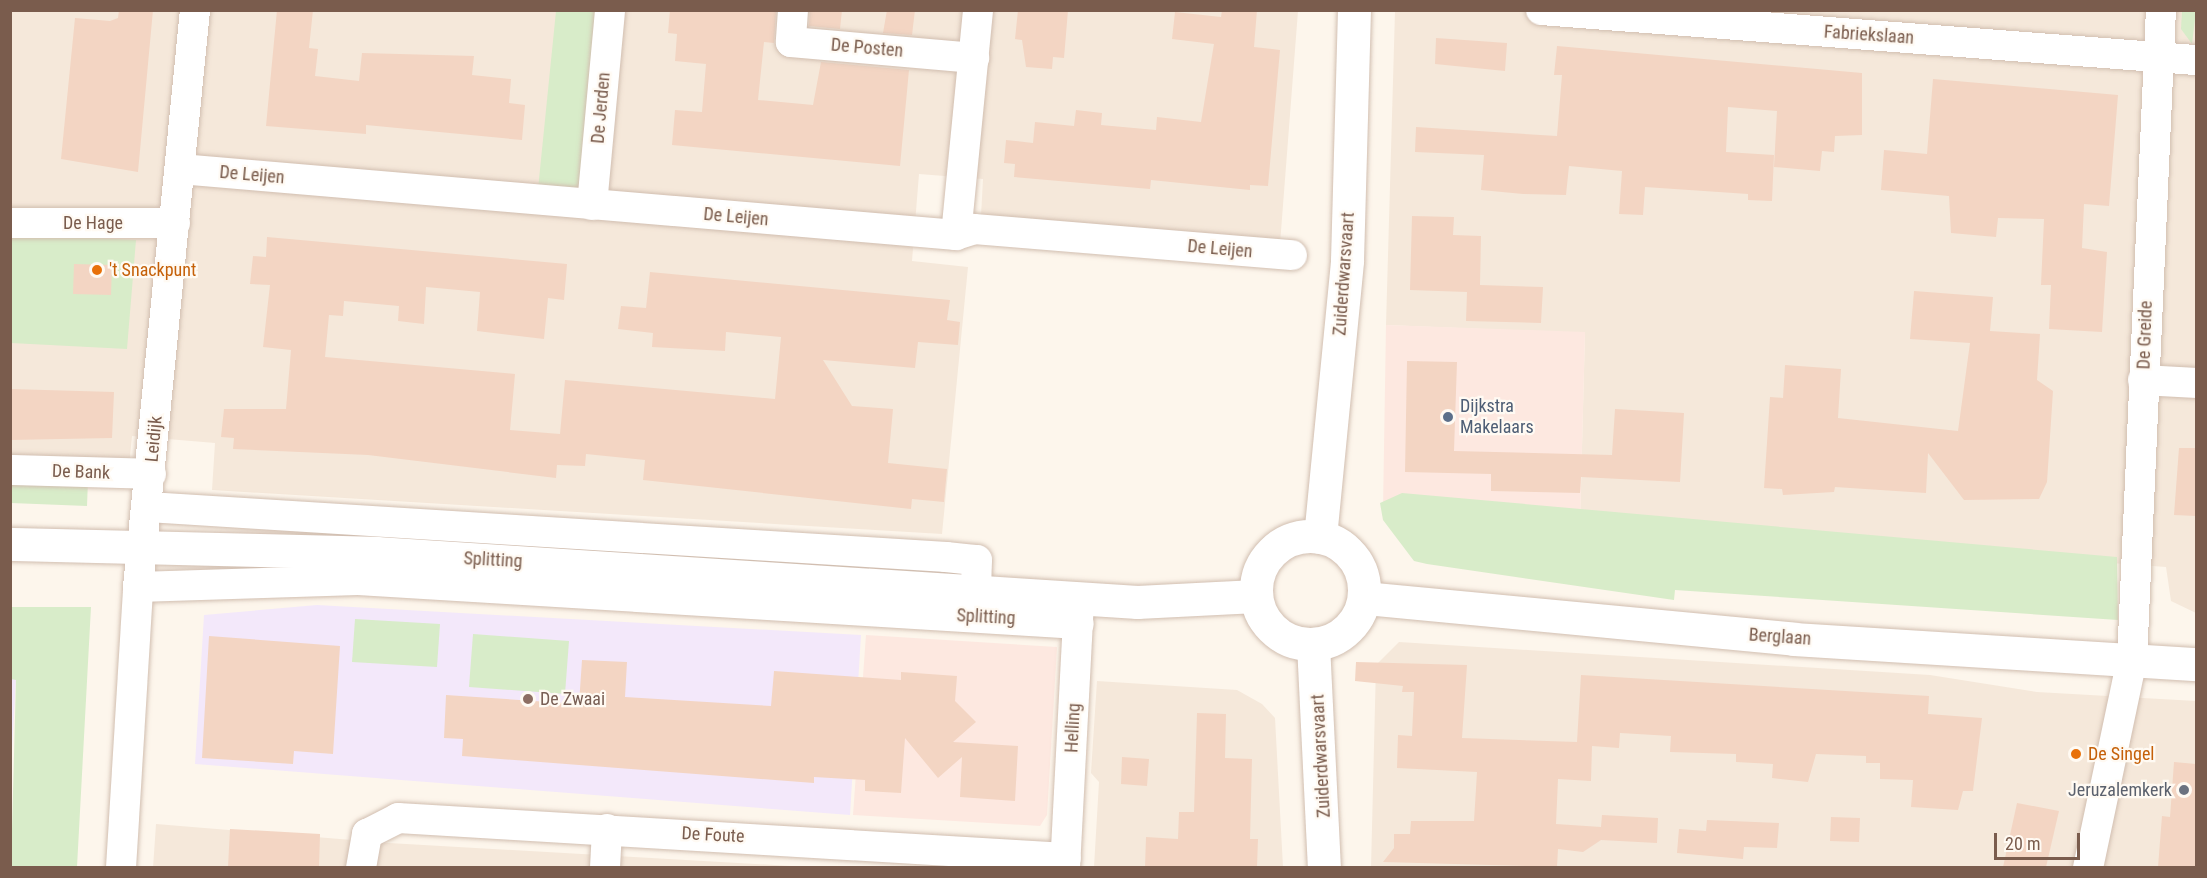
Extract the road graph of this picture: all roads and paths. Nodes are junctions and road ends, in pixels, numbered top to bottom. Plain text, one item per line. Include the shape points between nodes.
1 (195, 10) edge
2 (610, 10) edge
3 (793, 10) edge
4 (978, 10) edge
5 (1354, 10) edge
6 (1541, 10) edge
7 (2161, 10) edge
8 (1686, 16) edge
9 (2157, 56) junction
10 (974, 58) junction
11 (2196, 60) edge
12 (180, 169) junction
13 (592, 205) junction
14 (10, 223) edge
15 (175, 223) junction
16 (956, 235) junction
17 (1292, 255) dead end
18 (2143, 380) junction
19 (2196, 383) edge
20 (10, 470) edge
21 (151, 474) junction
22 (148, 507) junction
23 (1320, 537) junction
24 (10, 544) edge
25 (144, 548) junction
26 (977, 574) junction
27 (138, 587) junction
28 (1256, 596) junction
29 (1364, 597) junction
30 (1079, 611) junction
31 (1313, 645) junction
32 (2132, 660) junction
33 (2196, 664) edge
34 (607, 829) junction
35 (833, 855) edge
36 (1066, 863) edge
37 (121, 867) edge
38 (361, 867) edge
39 (605, 867) edge
40 (1324, 867) edge
41 (2088, 867) edge

1 - 12 street, Leidijk
2 - 13 street, De Jerden
3 - 10 street, De Posten via 791,42
4 - 10 street
5 - 23 main road, Zuiderdwarsvaart via 1347,260
6 - 8 street, Fabriekslaan
7 - 9 street, De Greide
8 - 9 street, Fabriekslaan
9 - 11 street, Fabriekslaan
9 - 18 street, De Greide
10 - 16 street
12 - 13 street, De Leijen
12 - 15 street, Leidijk
13 - 16 street, De Leijen
14 - 15 street, De Hage
15 - 21 street, Leidijk
16 - 17 street, De Leijen via 974,230
18 - 19 street
18 - 32 street, De Greide
20 - 21 street, De Bank
21 - 22 street, Leidijk
22 - 25 street, Leidijk
22 - 26 street, Splitting
23 - 28 main road via 1300,536 1274,550 1257,575
23 - 29 main road via 1354,559
24 - 25 main road, Splitting
25 - 26 main road, Splitting
25 - 27 street, Leidijk
26 - 30 main road, Splitting
27 - 30 street, Splitting via 358,580
27 - 37 street, Leidijk
28 - 30 main road, Splitting via 1149,602
28 - 31 main road via 1275,632
29 - 31 main road via 1347,630
29 - 32 main road, Berglaan via 1794,639
30 - 36 street, Helling
31 - 40 main road, Zuiderdwarsvaart
32 - 33 main road, Berglaan
32 - 41 street
34 - 35 street, De Foute
34 - 38 street via 398,818 367,834
34 - 39 street
35 - 36 street, Helling

